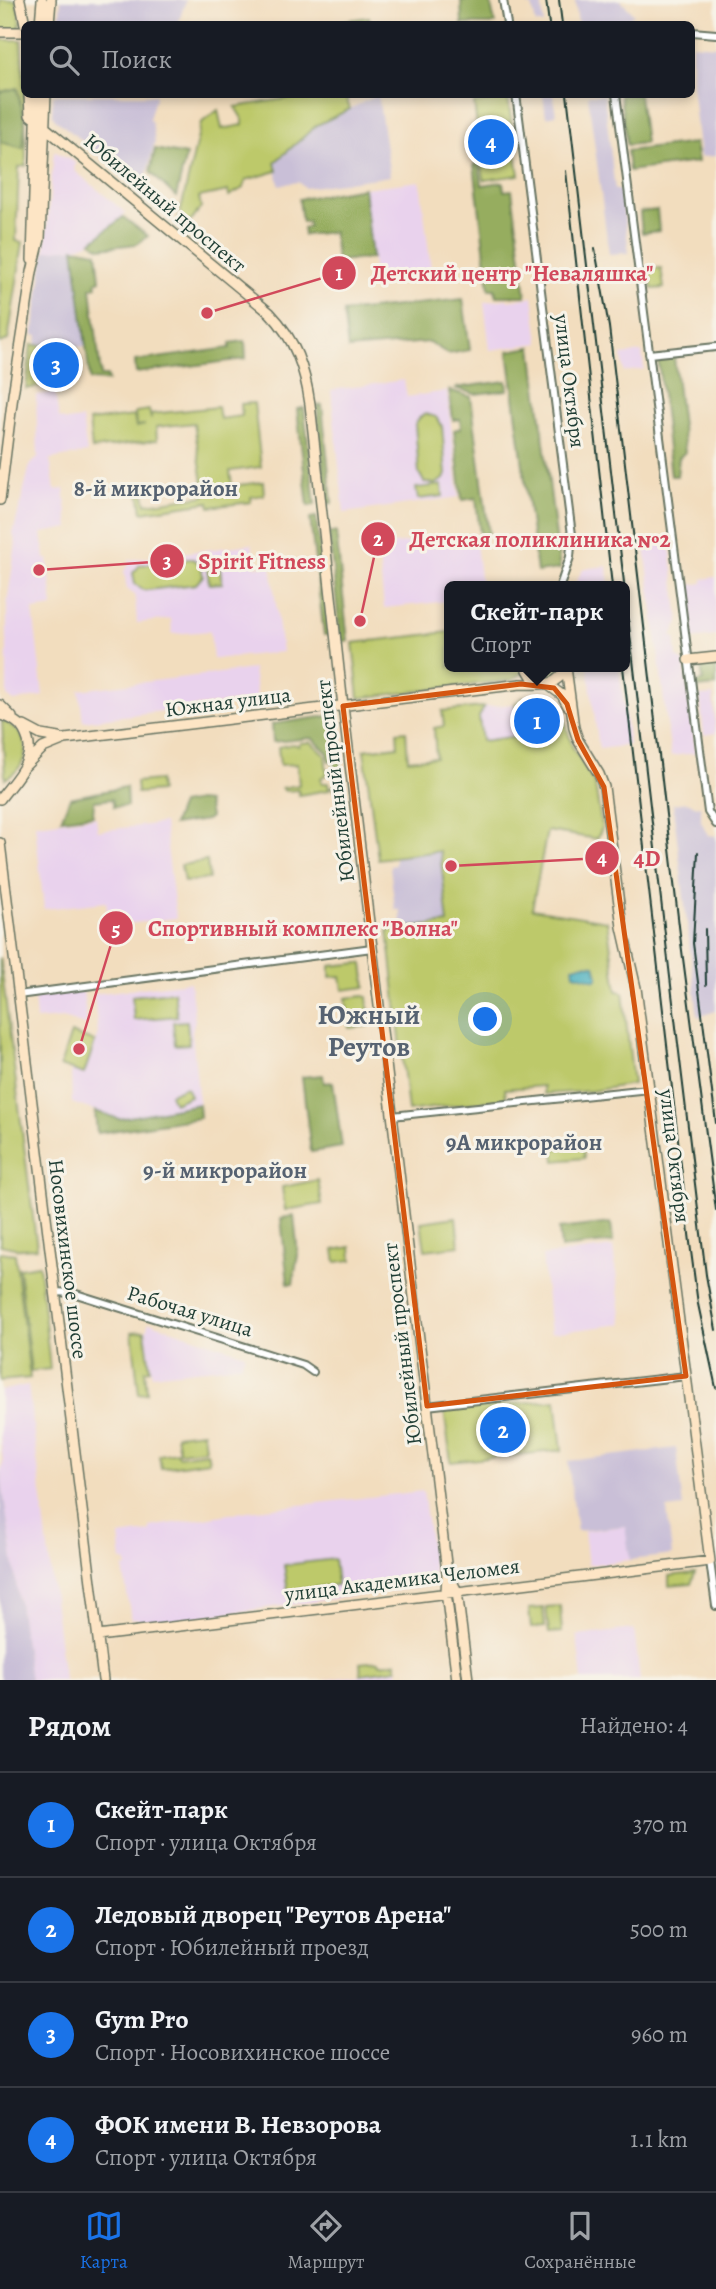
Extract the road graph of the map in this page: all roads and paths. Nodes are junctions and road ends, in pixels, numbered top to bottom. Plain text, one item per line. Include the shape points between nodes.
1 (20, 0) edge
2 (42, 0) edge
3 (51, 0) edge
4 (503, 0) edge
5 (24, 21) edge
6 (38, 21) edge
7 (49, 21) edge
8 (506, 21) edge
9 (0, 32) edge
10 (21, 32) edge
11 (695, 32) edge
12 (716, 34) edge
13 (29, 98) edge
14 (37, 98) edge
15 (46, 98) edge
16 (517, 98) edge
17 (617, 98) edge
18 (36, 119) junction
19 (44, 126) junction
20 (61, 140) junction
21 (43, 150) junction
22 (32, 272) junction
23 (716, 347) edge
24 (649, 354) junction
25 (0, 500) edge
26 (562, 581) edge
27 (716, 657) edge
28 (688, 660) junction
29 (528, 672) edge
30 (530, 672) edge
31 (562, 672) edge
32 (566, 672) edge
33 (521, 684) junction
34 (545, 684) junction
35 (0, 705) edge
36 (343, 706) junction
37 (0, 715) edge
38 (572, 718) junction
39 (17, 722) junction
40 (65, 739) junction
41 (24, 767) junction
42 (16, 777) junction
43 (0, 784) edge
44 (0, 799) edge
45 (716, 824) edge
46 (0, 843) edge
47 (372, 948) junction
48 (18, 995) junction
49 (649, 1089) junction
50 (393, 1116) junction
51 (55, 1292) junction
52 (313, 1372) dead end
53 (686, 1376) junction
54 (427, 1406) junction
55 (710, 1561) junction
56 (447, 1572) junction
57 (457, 1591) junction
58 (446, 1592) junction
59 (716, 1606) edge
60 (98, 1636) junction
61 (103, 1680) edge
62 (457, 1680) edge
63 (468, 1680) edge

1 - 5 street
2 - 6 street
3 - 7 street
4 - 8 street
9 - 10 street
11 - 12 street
13 - 18 street via 30,115
14 - 18 street
15 - 19 street
16 - 26 street, улица Октября via 572,535
17 - 24 street
18 - 19 street, Юбилейный проспект
18 - 22 street
19 - 20 street, Юбилейный проспект
19 - 21 street
20 - 21 street
20 - 36 street, Юбилейный проспект via 270,313 296,349 310,404
21 - 22 street via 40,239
22 - 25 street
23 - 24 street
24 - 28 street
27 - 28 street
28 - 45 street via 708,813
29 - 33 street
30 - 34 street, улица Октября via 534,680
31 - 34 street via 559,679
32 - 38 street, улица Октября
33 - 34 street, Южная улица
33 - 36 street, Южная улица
34 - 38 street, улица Октября via 565,699
35 - 39 street
36 - 40 street, Южная улица
36 - 47 street, Юбилейный проспект
37 - 39 street, Южная улица
38 - 49 street, улица Октября via 578,740 604,787
39 - 40 street, Южная улица via 41,735
39 - 41 street via 29,743
40 - 41 street, Южная улица via 43,748
41 - 42 street, Южная улица
42 - 43 street
42 - 44 street, Южная улица
46 - 48 street, Носовихинское шоссе
47 - 48 street
47 - 50 street, Юбилейный проспект
48 - 51 street, Носовихинское шоссе
49 - 50 street
49 - 53 street, улица Октября
50 - 54 street, Юбилейный проспект
51 - 52 street, Рабочая улица via 73,1293 303,1365
51 - 60 street, Носовихинское шоссе
53 - 54 street
53 - 55 street, улица Октября
54 - 56 street, Юбилейный проспект
55 - 57 street, улица Академика Челомея
55 - 59 street, улица Октября
56 - 57 street, Юбилейный проспект
56 - 58 street
57 - 58 street, улица Академика Челомея
57 - 63 street, Юбилейный проспект
58 - 60 street, улица Академика Челомея
58 - 62 street
60 - 61 street, Носовихинское шоссе

